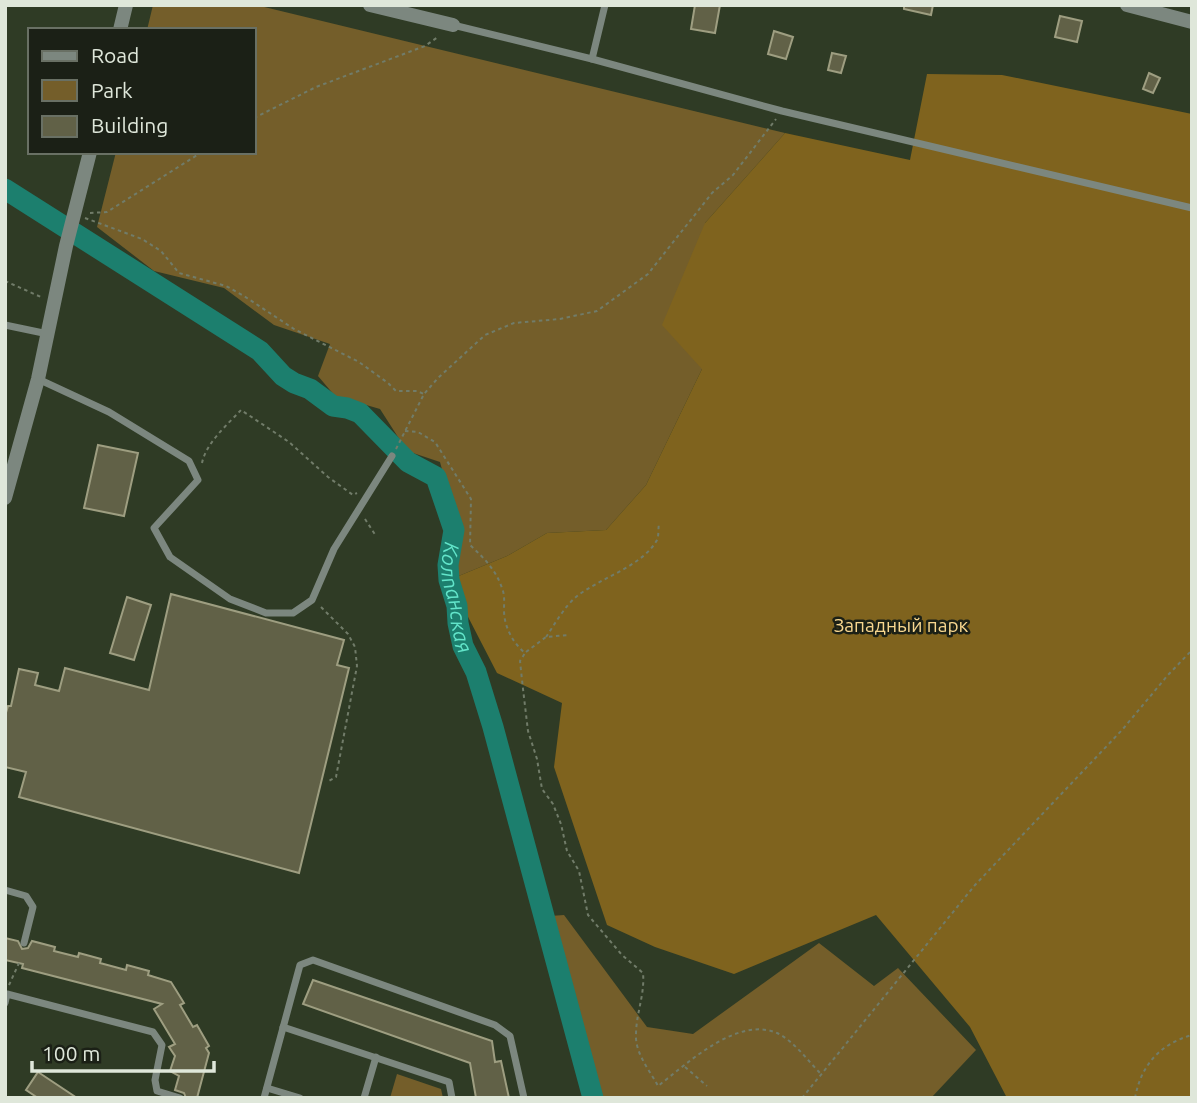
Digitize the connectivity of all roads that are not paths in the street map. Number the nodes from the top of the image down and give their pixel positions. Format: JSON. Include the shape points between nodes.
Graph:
{"nodes":[{"id":1,"x":126,"y":5,"type":"edge"},
{"id":2,"x":370,"y":5,"type":"edge"},
{"id":3,"x":605,"y":5,"type":"edge"},
{"id":4,"x":1127,"y":5,"type":"edge"},
{"id":5,"x":1156,"y":9,"type":"edge"},
{"id":6,"x":1192,"y":22,"type":"edge"},
{"id":7,"x":453,"y":25,"type":"joint"},
{"id":8,"x":120,"y":28,"type":"edge"},
{"id":9,"x":592,"y":59,"type":"junction"},
{"id":10,"x":90,"y":154,"type":"edge"},
{"id":11,"x":1192,"y":208,"type":"edge"},
{"id":12,"x":5,"y":325,"type":"edge"},
{"id":13,"x":49,"y":334,"type":"junction"},
{"id":14,"x":38,"y":379,"type":"junction"},
{"id":15,"x":392,"y":456,"type":"road end"},
{"id":16,"x":5,"y":498,"type":"edge"},
{"id":17,"x":5,"y":890,"type":"edge"},
{"id":18,"x":24,"y":943,"type":"dead end"},
{"id":19,"x":5,"y":1003,"type":"edge"},
{"id":20,"x":283,"y":1027,"type":"junction"},
{"id":21,"x":376,"y":1057,"type":"junction"},
{"id":22,"x":267,"y":1088,"type":"junction"},
{"id":23,"x":180,"y":1098,"type":"edge"},
{"id":24,"x":264,"y":1098,"type":"edge"},
{"id":25,"x":300,"y":1098,"type":"edge"},
{"id":26,"x":364,"y":1098,"type":"edge"},
{"id":27,"x":452,"y":1098,"type":"edge"},
{"id":28,"x":524,"y":1098,"type":"edge"}],
"edges":[{"from":1,"to":8,"type":"street"},
{"from":2,"to":7,"type":"street"},
{"from":3,"to":9,"type":"lane"},
{"from":4,"to":5,"type":"street"},
{"from":5,"to":6,"type":"street"},
{"from":7,"to":9,"type":"lane"},
{"from":9,"to":11,"type":"lane","via":[[782,111]]},
{"from":10,"to":13,"type":"street"},
{"from":12,"to":13,"type":"lane"},
{"from":13,"to":14,"type":"street"},
{"from":14,"to":15,"type":"lane","via":[[110,412],[189,460],[198,480],[154,528],[170,557],[230,599],[265,613],[293,613],[312,600],[334,549]]},
{"from":14,"to":16,"type":"street"},
{"from":17,"to":18,"type":"lane","via":[[26,896],[33,907]]},
{"from":19,"to":23,"type":"lane","via":[[8,994],[153,1032],[162,1045],[157,1091]]},
{"from":20,"to":21,"type":"lane"},
{"from":20,"to":22,"type":"lane"},
{"from":20,"to":28,"type":"lane","via":[[300,965],[313,960],[495,1025],[510,1035]]},
{"from":21,"to":26,"type":"lane"},
{"from":21,"to":27,"type":"lane","via":[[449,1082]]},
{"from":22,"to":24,"type":"lane"},
{"from":22,"to":25,"type":"lane"}]}
